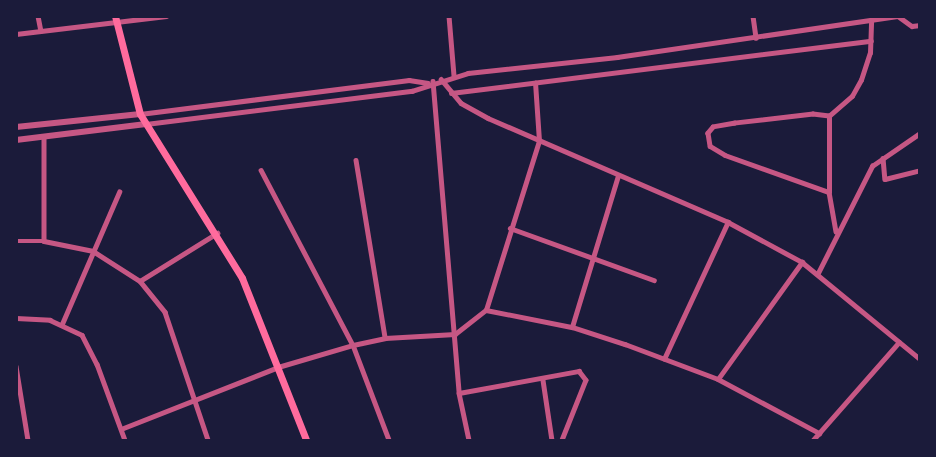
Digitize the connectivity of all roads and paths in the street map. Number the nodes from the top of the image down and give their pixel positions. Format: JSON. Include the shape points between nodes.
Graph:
{"nodes":[{"id":1,"x":38,"y":16,"type":"edge"},
{"id":2,"x":166,"y":16,"type":"edge"},
{"id":3,"x":449,"y":16,"type":"edge"},
{"id":4,"x":753,"y":16,"type":"edge"},
{"id":5,"x":897,"y":16,"type":"edge"},
{"id":6,"x":115,"y":20,"type":"edge"},
{"id":7,"x":871,"y":21,"type":"junction"},
{"id":8,"x":920,"y":25,"type":"edge"},
{"id":9,"x":41,"y":31,"type":"junction"},
{"id":10,"x":16,"y":34,"type":"edge"},
{"id":11,"x":756,"y":38,"type":"junction"},
{"id":12,"x":871,"y":42,"type":"junction"},
{"id":13,"x":454,"y":75,"type":"junction"},
{"id":14,"x":441,"y":79,"type":"junction"},
{"id":15,"x":431,"y":82,"type":"junction"},
{"id":16,"x":535,"y":83,"type":"junction"},
{"id":17,"x":451,"y":93,"type":"junction"},
{"id":18,"x":140,"y":114,"type":"junction"},
{"id":19,"x":829,"y":116,"type":"junction"},
{"id":20,"x":146,"y":124,"type":"junction"},
{"id":21,"x":16,"y":127,"type":"edge"},
{"id":22,"x":920,"y":133,"type":"edge"},
{"id":23,"x":44,"y":137,"type":"junction"},
{"id":24,"x":16,"y":140,"type":"edge"},
{"id":25,"x":539,"y":141,"type":"junction"},
{"id":26,"x":883,"y":158,"type":"junction"},
{"id":27,"x":356,"y":160,"type":"dead end"},
{"id":28,"x":261,"y":170,"type":"dead end"},
{"id":29,"x":920,"y":170,"type":"edge"},
{"id":30,"x":618,"y":176,"type":"junction"},
{"id":31,"x":119,"y":192,"type":"dead end"},
{"id":32,"x":829,"y":192,"type":"junction"},
{"id":33,"x":728,"y":222,"type":"junction"},
{"id":34,"x":510,"y":228,"type":"junction"},
{"id":35,"x":836,"y":231,"type":"junction"},
{"id":36,"x":217,"y":233,"type":"junction"},
{"id":37,"x":16,"y":241,"type":"edge"},
{"id":38,"x":44,"y":241,"type":"junction"},
{"id":39,"x":93,"y":251,"type":"junction"},
{"id":40,"x":591,"y":257,"type":"junction"},
{"id":41,"x":802,"y":262,"type":"junction"},
{"id":42,"x":818,"y":273,"type":"junction"},
{"id":43,"x":654,"y":280,"type":"dead end"},
{"id":44,"x":140,"y":281,"type":"junction"},
{"id":45,"x":486,"y":310,"type":"junction"},
{"id":46,"x":16,"y":318,"type":"edge"},
{"id":47,"x":62,"y":324,"type":"junction"},
{"id":48,"x":572,"y":327,"type":"junction"},
{"id":49,"x":455,"y":334,"type":"junction"},
{"id":50,"x":385,"y":338,"type":"junction"},
{"id":51,"x":899,"y":342,"type":"junction"},
{"id":52,"x":353,"y":345,"type":"junction"},
{"id":53,"x":664,"y":359,"type":"junction"},
{"id":54,"x":920,"y":359,"type":"edge"},
{"id":55,"x":16,"y":366,"type":"edge"},
{"id":56,"x":278,"y":367,"type":"junction"},
{"id":57,"x":718,"y":379,"type":"junction"},
{"id":58,"x":543,"y":380,"type":"junction"},
{"id":59,"x":459,"y":393,"type":"junction"},
{"id":60,"x":194,"y":399,"type":"junction"},
{"id":61,"x":19,"y":418,"type":"edge"},
{"id":62,"x":121,"y":429,"type":"junction"},
{"id":63,"x":819,"y":433,"type":"junction"},
{"id":64,"x":28,"y":441,"type":"edge"},
{"id":65,"x":125,"y":441,"type":"edge"},
{"id":66,"x":208,"y":441,"type":"edge"},
{"id":67,"x":306,"y":441,"type":"edge"},
{"id":68,"x":389,"y":441,"type":"edge"},
{"id":69,"x":469,"y":441,"type":"edge"},
{"id":70,"x":552,"y":441,"type":"edge"},
{"id":71,"x":562,"y":441,"type":"edge"},
{"id":72,"x":813,"y":441,"type":"edge"}],
"edges":[{"from":1,"to":9,"type":"street"},
{"from":2,"to":6,"type":"street"},
{"from":3,"to":13,"type":"street"},
{"from":4,"to":11,"type":"street"},
{"from":5,"to":7,"type":"street"},
{"from":5,"to":8,"type":"street","via":[[912,26]]},
{"from":6,"to":9,"type":"street"},
{"from":6,"to":18,"type":"main road"},
{"from":7,"to":11,"type":"street"},
{"from":7,"to":12,"type":"street"},
{"from":9,"to":10,"type":"street"},
{"from":11,"to":13,"type":"street"},
{"from":12,"to":16,"type":"street"},
{"from":12,"to":19,"type":"street","via":[[861,80],[852,96]]},
{"from":13,"to":14,"type":"street"},
{"from":14,"to":15,"type":"street"},
{"from":14,"to":17,"type":"street"},
{"from":15,"to":18,"type":"street","via":[[409,80]]},
{"from":15,"to":20,"type":"street","via":[[412,91]]},
{"from":15,"to":49,"type":"street"},
{"from":16,"to":17,"type":"street"},
{"from":16,"to":25,"type":"street"},
{"from":17,"to":25,"type":"street","via":[[468,108]]},
{"from":18,"to":20,"type":"main road"},
{"from":18,"to":21,"type":"street"},
{"from":19,"to":32,"type":"street"},
{"from":19,"to":32,"type":"street","via":[[813,114],[712,127],[707,138],[710,146],[725,155]]},
{"from":20,"to":23,"type":"street"},
{"from":20,"to":36,"type":"main road"},
{"from":22,"to":26,"type":"street"},
{"from":23,"to":24,"type":"street"},
{"from":23,"to":38,"type":"street"},
{"from":25,"to":30,"type":"street"},
{"from":25,"to":34,"type":"street"},
{"from":26,"to":29,"type":"street","via":[[885,179]]},
{"from":26,"to":35,"type":"street","via":[[872,166]]},
{"from":27,"to":50,"type":"street"},
{"from":28,"to":52,"type":"street"},
{"from":30,"to":33,"type":"street"},
{"from":30,"to":40,"type":"street"},
{"from":31,"to":39,"type":"street"},
{"from":32,"to":35,"type":"street"},
{"from":33,"to":41,"type":"street"},
{"from":33,"to":53,"type":"street"},
{"from":34,"to":40,"type":"street"},
{"from":34,"to":45,"type":"street"},
{"from":35,"to":42,"type":"street"},
{"from":36,"to":44,"type":"street"},
{"from":36,"to":56,"type":"main road","via":[[242,278]]},
{"from":37,"to":38,"type":"street"},
{"from":38,"to":39,"type":"street"},
{"from":39,"to":44,"type":"street"},
{"from":39,"to":47,"type":"street"},
{"from":40,"to":43,"type":"street"},
{"from":40,"to":48,"type":"street"},
{"from":41,"to":42,"type":"street"},
{"from":41,"to":57,"type":"street"},
{"from":42,"to":51,"type":"street"},
{"from":44,"to":60,"type":"street","via":[[165,312]]},
{"from":45,"to":48,"type":"street"},
{"from":45,"to":49,"type":"street"},
{"from":46,"to":47,"type":"street"},
{"from":47,"to":62,"type":"street","via":[[81,335],[97,364]]},
{"from":48,"to":53,"type":"street"},
{"from":49,"to":50,"type":"street"},
{"from":49,"to":59,"type":"street"},
{"from":50,"to":52,"type":"street"},
{"from":51,"to":54,"type":"street"},
{"from":51,"to":63,"type":"street"},
{"from":52,"to":56,"type":"street"},
{"from":52,"to":68,"type":"street"},
{"from":53,"to":57,"type":"street"},
{"from":55,"to":61,"type":"street"},
{"from":56,"to":60,"type":"street"},
{"from":56,"to":67,"type":"main road"},
{"from":57,"to":63,"type":"street"},
{"from":58,"to":59,"type":"street"},
{"from":58,"to":70,"type":"street"},
{"from":58,"to":71,"type":"street","via":[[579,371],[584,374],[584,386]]},
{"from":59,"to":69,"type":"street"},
{"from":60,"to":62,"type":"street"},
{"from":60,"to":66,"type":"street"},
{"from":61,"to":64,"type":"street"},
{"from":62,"to":65,"type":"street"},
{"from":63,"to":72,"type":"street"}]}
